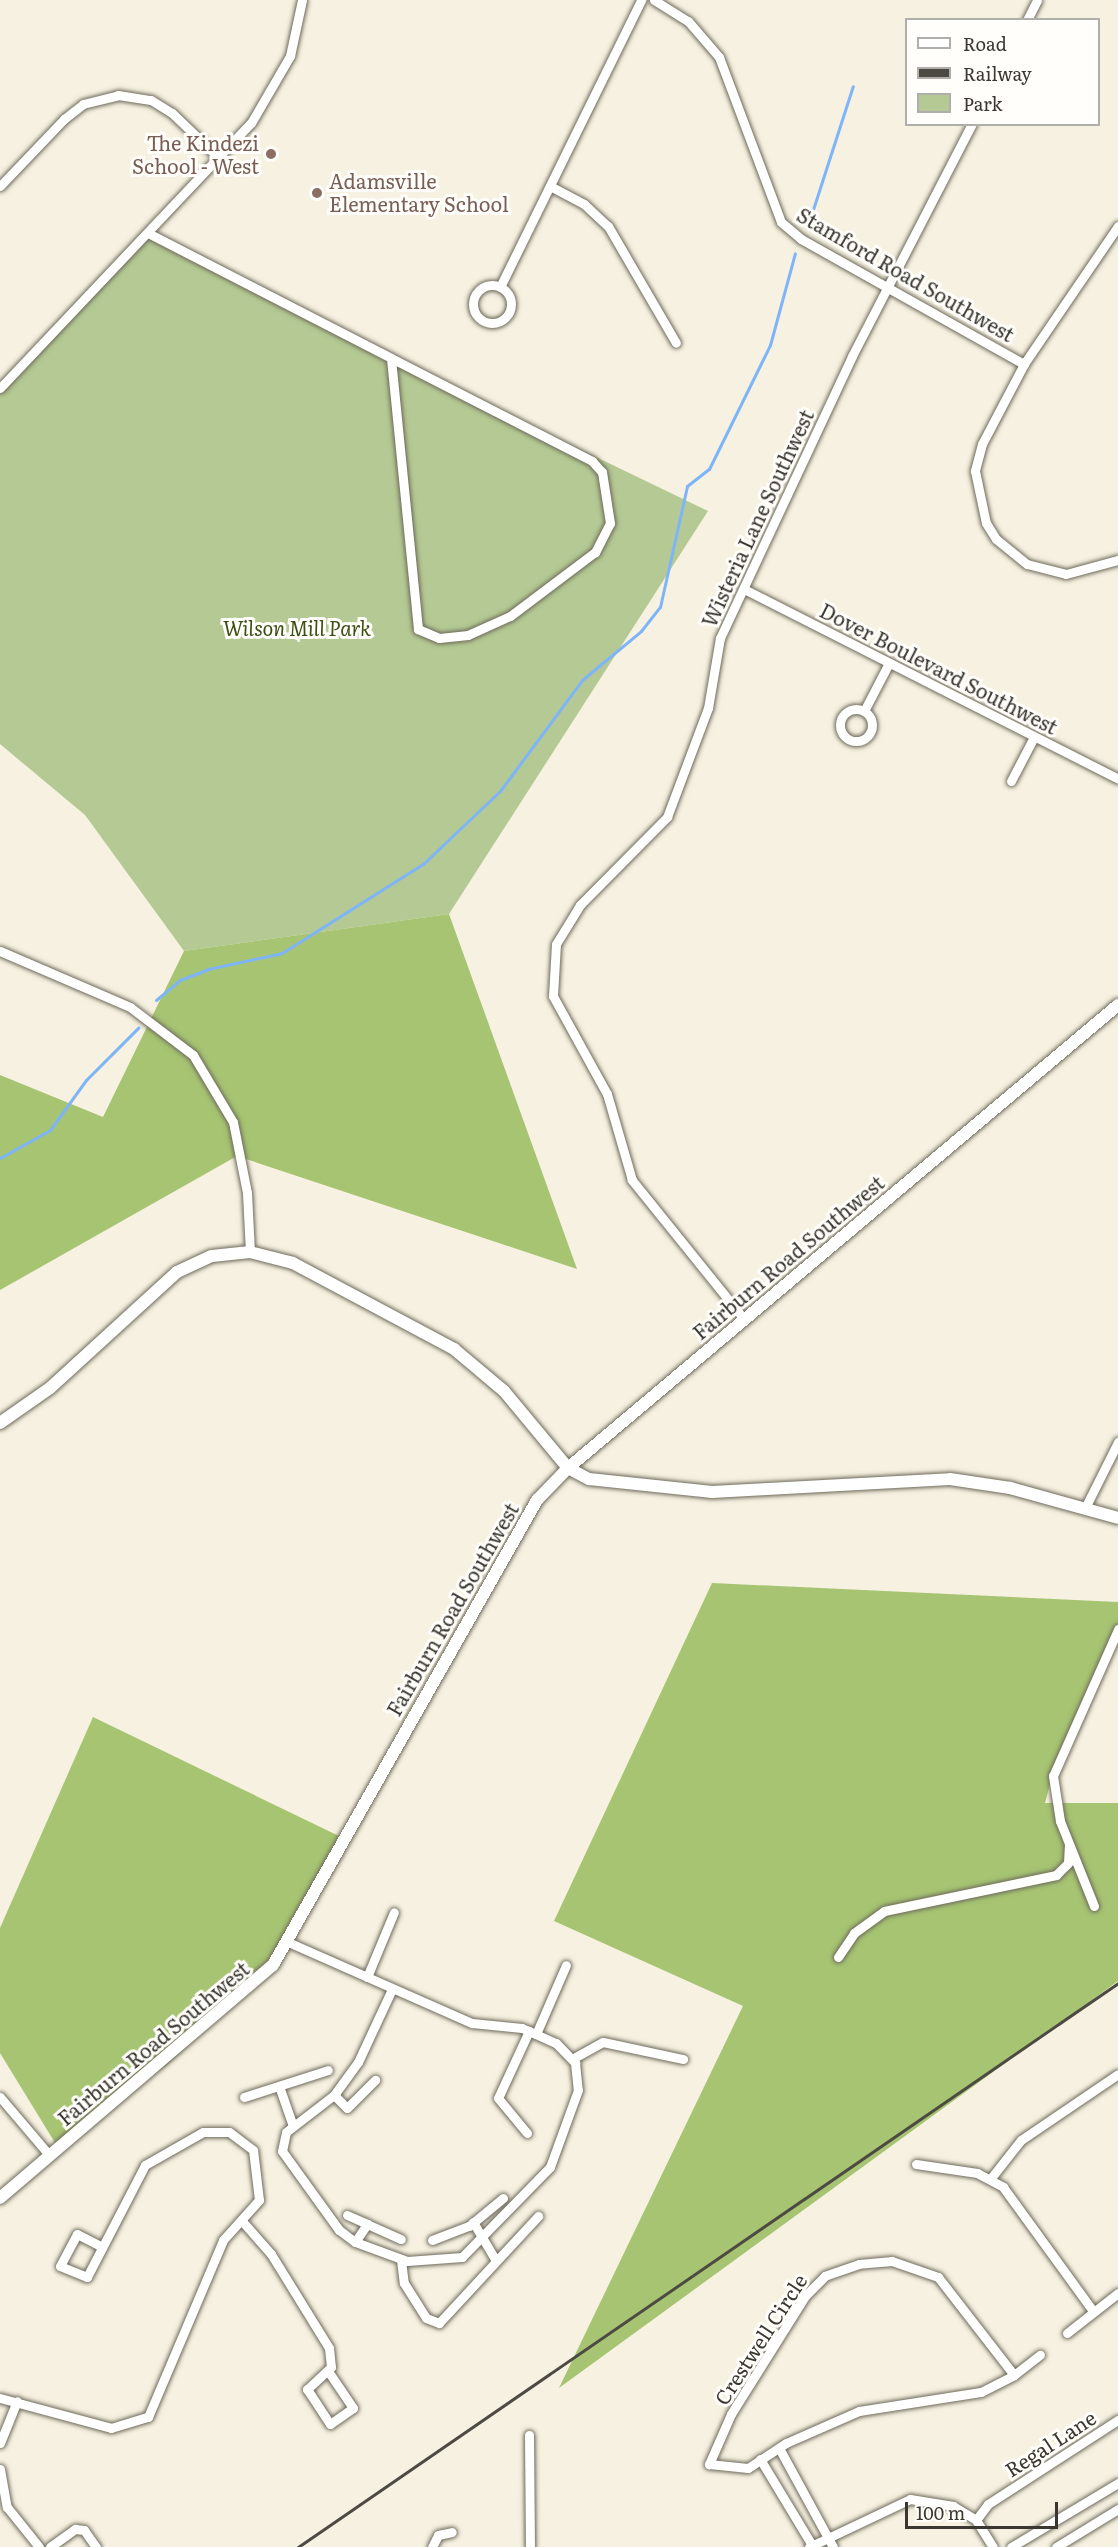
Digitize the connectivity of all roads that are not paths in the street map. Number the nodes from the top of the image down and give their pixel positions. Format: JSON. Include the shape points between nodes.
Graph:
{"nodes":[{"id":1,"x":302,"y":0,"type":"edge"},
{"id":2,"x":641,"y":0,"type":"edge"},
{"id":3,"x":654,"y":0,"type":"edge"},
{"id":4,"x":1037,"y":0,"type":"edge"},
{"id":5,"x":1028,"y":18,"type":"edge"},
{"id":6,"x":971,"y":126,"type":"edge"},
{"id":7,"x":219,"y":158,"type":"junction"},
{"id":8,"x":0,"y":186,"type":"edge"},
{"id":9,"x":550,"y":186,"type":"junction"},
{"id":10,"x":1118,"y":226,"type":"edge"},
{"id":11,"x":148,"y":233,"type":"junction"},
{"id":12,"x":888,"y":285,"type":"junction"},
{"id":13,"x":500,"y":287,"type":"junction"},
{"id":14,"x":676,"y":343,"type":"dead end"},
{"id":15,"x":391,"y":358,"type":"junction"},
{"id":16,"x":1024,"y":364,"type":"junction"},
{"id":17,"x":0,"y":388,"type":"edge"},
{"id":18,"x":1118,"y":560,"type":"edge"},
{"id":19,"x":744,"y":589,"type":"junction"},
{"id":20,"x":889,"y":663,"type":"junction"},
{"id":21,"x":864,"y":711,"type":"dead end"},
{"id":22,"x":1034,"y":737,"type":"junction"},
{"id":23,"x":1118,"y":779,"type":"edge"},
{"id":24,"x":1011,"y":781,"type":"dead end"},
{"id":25,"x":0,"y":951,"type":"edge"},
{"id":26,"x":1118,"y":1005,"type":"edge"},
{"id":27,"x":250,"y":1252,"type":"junction"},
{"id":28,"x":744,"y":1319,"type":"junction"},
{"id":29,"x":0,"y":1423,"type":"edge"},
{"id":30,"x":1118,"y":1442,"type":"edge"},
{"id":31,"x":568,"y":1468,"type":"junction"},
{"id":32,"x":1085,"y":1508,"type":"junction"},
{"id":33,"x":1118,"y":1518,"type":"edge"},
{"id":34,"x":1118,"y":1629,"type":"edge"},
{"id":35,"x":1069,"y":1843,"type":"junction"},
{"id":36,"x":1095,"y":1906,"type":"dead end"},
{"id":37,"x":394,"y":1912,"type":"dead end"},
{"id":38,"x":288,"y":1942,"type":"junction"},
{"id":39,"x":838,"y":1957,"type":"dead end"},
{"id":40,"x":566,"y":1965,"type":"dead end"},
{"id":41,"x":367,"y":1977,"type":"junction"},
{"id":42,"x":392,"y":1989,"type":"junction"},
{"id":43,"x":532,"y":2033,"type":"junction"},
{"id":44,"x":572,"y":2058,"type":"junction"},
{"id":45,"x":683,"y":2059,"type":"dead end"},
{"id":46,"x":328,"y":2070,"type":"dead end"},
{"id":47,"x":1118,"y":2074,"type":"edge"},
{"id":48,"x":375,"y":2080,"type":"dead end"},
{"id":49,"x":279,"y":2086,"type":"junction"},
{"id":50,"x":334,"y":2095,"type":"junction"},
{"id":51,"x":0,"y":2097,"type":"edge"},
{"id":52,"x":244,"y":2097,"type":"dead end"},
{"id":53,"x":293,"y":2126,"type":"junction"},
{"id":54,"x":527,"y":2133,"type":"dead end"},
{"id":55,"x":50,"y":2156,"type":"junction"},
{"id":56,"x":916,"y":2164,"type":"dead end"},
{"id":57,"x":991,"y":2178,"type":"junction"},
{"id":58,"x":0,"y":2198,"type":"edge"},
{"id":59,"x":503,"y":2198,"type":"dead end"},
{"id":60,"x":347,"y":2215,"type":"dead end"},
{"id":61,"x":538,"y":2217,"type":"dead end"},
{"id":62,"x":242,"y":2221,"type":"junction"},
{"id":63,"x":473,"y":2222,"type":"junction"},
{"id":64,"x":367,"y":2224,"type":"junction"},
{"id":65,"x":401,"y":2239,"type":"dead end"},
{"id":66,"x":432,"y":2240,"type":"dead end"},
{"id":67,"x":484,"y":2240,"type":"junction"},
{"id":68,"x":355,"y":2242,"type":"junction"},
{"id":69,"x":102,"y":2247,"type":"junction"},
{"id":70,"x":495,"y":2259,"type":"junction"},
{"id":71,"x":401,"y":2260,"type":"junction"},
{"id":72,"x":1118,"y":2293,"type":"edge"},
{"id":73,"x":1093,"y":2311,"type":"junction"},
{"id":74,"x":1067,"y":2333,"type":"dead end"},
{"id":75,"x":1040,"y":2355,"type":"dead end"},
{"id":76,"x":328,"y":2371,"type":"junction"},
{"id":77,"x":1014,"y":2375,"type":"junction"},
{"id":78,"x":0,"y":2397,"type":"edge"},
{"id":79,"x":17,"y":2402,"type":"junction"},
{"id":80,"x":1118,"y":2420,"type":"edge"},
{"id":81,"x":529,"y":2435,"type":"dead end"},
{"id":82,"x":0,"y":2443,"type":"edge"},
{"id":83,"x":779,"y":2448,"type":"junction"},
{"id":84,"x":760,"y":2459,"type":"junction"},
{"id":85,"x":0,"y":2469,"type":"edge"},
{"id":86,"x":1118,"y":2483,"type":"edge"},
{"id":87,"x":1118,"y":2509,"type":"edge"},
{"id":88,"x":976,"y":2520,"type":"junction"},
{"id":89,"x":452,"y":2532,"type":"dead end"},
{"id":90,"x":831,"y":2543,"type":"edge"},
{"id":91,"x":811,"y":2546,"type":"edge"},
{"id":92,"x":39,"y":2547,"type":"edge"},
{"id":93,"x":50,"y":2547,"type":"edge"},
{"id":94,"x":96,"y":2547,"type":"edge"},
{"id":95,"x":432,"y":2547,"type":"edge"},
{"id":96,"x":530,"y":2547,"type":"edge"},
{"id":97,"x":993,"y":2547,"type":"edge"},
{"id":98,"x":1011,"y":2547,"type":"edge"},
{"id":99,"x":1056,"y":2547,"type":"edge"}],
"edges":[{"from":1,"to":7,"type":"street","via":[[290,56],[273,93]]},
{"from":2,"to":9,"type":"street"},
{"from":3,"to":12,"type":"street","name":"Stamford Road Southwest","via":[[688,21],[719,57],[781,222],[801,239]]},
{"from":4,"to":5,"type":"street"},
{"from":6,"to":12,"type":"street","name":"Wisteria Lane Southwest"},
{"from":7,"to":8,"type":"street","via":[[172,113],[151,100],[118,95],[83,104],[70,114]]},
{"from":7,"to":11,"type":"street"},
{"from":9,"to":13,"type":"street"},
{"from":9,"to":14,"type":"street","via":[[584,204],[608,226]]},
{"from":10,"to":16,"type":"street"},
{"from":11,"to":15,"type":"street"},
{"from":11,"to":17,"type":"street"},
{"from":12,"to":16,"type":"street","name":"Stamford Road Southwest"},
{"from":12,"to":19,"type":"street","name":"Wisteria Lane Southwest"},
{"from":13,"to":13,"type":"street","via":[[511,301],[509,312],[495,322],[483,320],[474,304],[477,292]]},
{"from":15,"to":15,"type":"street","via":[[592,461],[602,472],[610,523],[596,552],[510,616],[468,635],[439,638],[417,629]]},
{"from":16,"to":18,"type":"street","via":[[978,456],[975,487],[986,523],[1011,554],[1046,571],[1086,573]]},
{"from":19,"to":20,"type":"street","name":"Dover Boulevard Southwest"},
{"from":19,"to":28,"type":"street","name":"Wisteria Lane Southwest","via":[[720,638],[708,708],[667,817],[570,917],[556,944],[551,974],[561,1017],[607,1094],[632,1180]]},
{"from":20,"to":21,"type":"street"},
{"from":20,"to":22,"type":"street","name":"Dover Boulevard Southwest"},
{"from":22,"to":23,"type":"street","name":"Dover Boulevard Southwest"},
{"from":22,"to":24,"type":"street"},
{"from":25,"to":27,"type":"street","via":[[130,1007],[193,1054],[233,1122],[247,1192]]},
{"from":26,"to":28,"type":"street","name":"Fairburn Road Southwest"},
{"from":27,"to":29,"type":"street","via":[[212,1256],[177,1272],[50,1389]]},
{"from":27,"to":31,"type":"street","via":[[293,1263],[454,1349],[504,1391]]},
{"from":28,"to":31,"type":"street","name":"Fairburn Road Southwest"},
{"from":30,"to":32,"type":"street"},
{"from":31,"to":32,"type":"street","via":[[589,1479],[712,1492],[950,1479]]},
{"from":31,"to":38,"type":"street","name":"Fairburn Road Southwest","via":[[537,1500],[508,1544]]},
{"from":32,"to":33,"type":"street"},
{"from":34,"to":35,"type":"street","via":[[1055,1761],[1053,1791]]},
{"from":35,"to":36,"type":"street"},
{"from":35,"to":39,"type":"street","via":[[1068,1863],[1056,1875],[884,1911],[854,1933]]},
{"from":37,"to":41,"type":"street"},
{"from":38,"to":41,"type":"street"},
{"from":38,"to":55,"type":"street","name":"Fairburn Road Southwest","via":[[248,1990]]},
{"from":40,"to":43,"type":"street"},
{"from":41,"to":42,"type":"street"},
{"from":42,"to":43,"type":"street","via":[[472,2023]]},
{"from":42,"to":50,"type":"street","via":[[358,2062]]},
{"from":43,"to":44,"type":"street"},
{"from":43,"to":54,"type":"street","via":[[498,2098]]},
{"from":44,"to":45,"type":"street","via":[[603,2042]]},
{"from":44,"to":67,"type":"street","via":[[578,2090],[550,2167]]},
{"from":46,"to":49,"type":"street"},
{"from":47,"to":57,"type":"street","via":[[1021,2140]]},
{"from":48,"to":50,"type":"street","via":[[347,2108]]},
{"from":49,"to":52,"type":"street"},
{"from":49,"to":53,"type":"street"},
{"from":50,"to":53,"type":"street"},
{"from":51,"to":55,"type":"street"},
{"from":53,"to":68,"type":"street","via":[[281,2141],[282,2151],[339,2230]]},
{"from":55,"to":58,"type":"street","name":"Fairburn Road Southwest"},
{"from":56,"to":57,"type":"street"},
{"from":57,"to":73,"type":"street","via":[[1029,2215]]},
{"from":59,"to":63,"type":"street"},
{"from":60,"to":64,"type":"street"},
{"from":61,"to":70,"type":"street"},
{"from":62,"to":69,"type":"street","via":[[259,2200],[256,2156],[229,2132],[203,2132],[145,2165]]},
{"from":62,"to":76,"type":"street","via":[[271,2254],[329,2348]]},
{"from":62,"to":79,"type":"street","via":[[224,2240],[148,2417],[111,2428]]},
{"from":63,"to":66,"type":"street"},
{"from":63,"to":67,"type":"street"},
{"from":64,"to":65,"type":"street"},
{"from":64,"to":68,"type":"street"},
{"from":67,"to":70,"type":"street"},
{"from":67,"to":71,"type":"street","via":[[462,2257]]},
{"from":68,"to":71,"type":"street"},
{"from":69,"to":69,"type":"street","via":[[87,2277],[60,2266],[77,2234]]},
{"from":70,"to":71,"type":"street","via":[[491,2271],[434,2324],[404,2283]]},
{"from":72,"to":73,"type":"street"},
{"from":73,"to":74,"type":"street"},
{"from":75,"to":77,"type":"street","name":"Crestwell Circle"},
{"from":76,"to":76,"type":"street","via":[[307,2390],[330,2424],[353,2408]]},
{"from":77,"to":83,"type":"street","name":"Crestwell Circle","via":[[981,2392],[859,2411]]},
{"from":77,"to":84,"type":"street","name":"Crestwell Circle","via":[[938,2277],[892,2261],[840,2270],[816,2283],[805,2296],[731,2414],[709,2464],[748,2468]]},
{"from":78,"to":79,"type":"street"},
{"from":79,"to":82,"type":"street"},
{"from":80,"to":88,"type":"street","name":"Regal Lane","via":[[988,2504]]},
{"from":81,"to":96,"type":"street"},
{"from":83,"to":84,"type":"street","name":"Crestwell Circle"},
{"from":83,"to":90,"type":"street"},
{"from":84,"to":91,"type":"street"},
{"from":85,"to":92,"type":"street","via":[[7,2507]]},
{"from":86,"to":98,"type":"street"},
{"from":87,"to":99,"type":"street"},
{"from":88,"to":90,"type":"street","via":[[953,2506],[910,2499]]},
{"from":88,"to":97,"type":"street"},
{"from":89,"to":95,"type":"street","via":[[438,2535]]},
{"from":90,"to":91,"type":"street"},
{"from":93,"to":94,"type":"street","via":[[75,2529],[84,2530]]}]}
